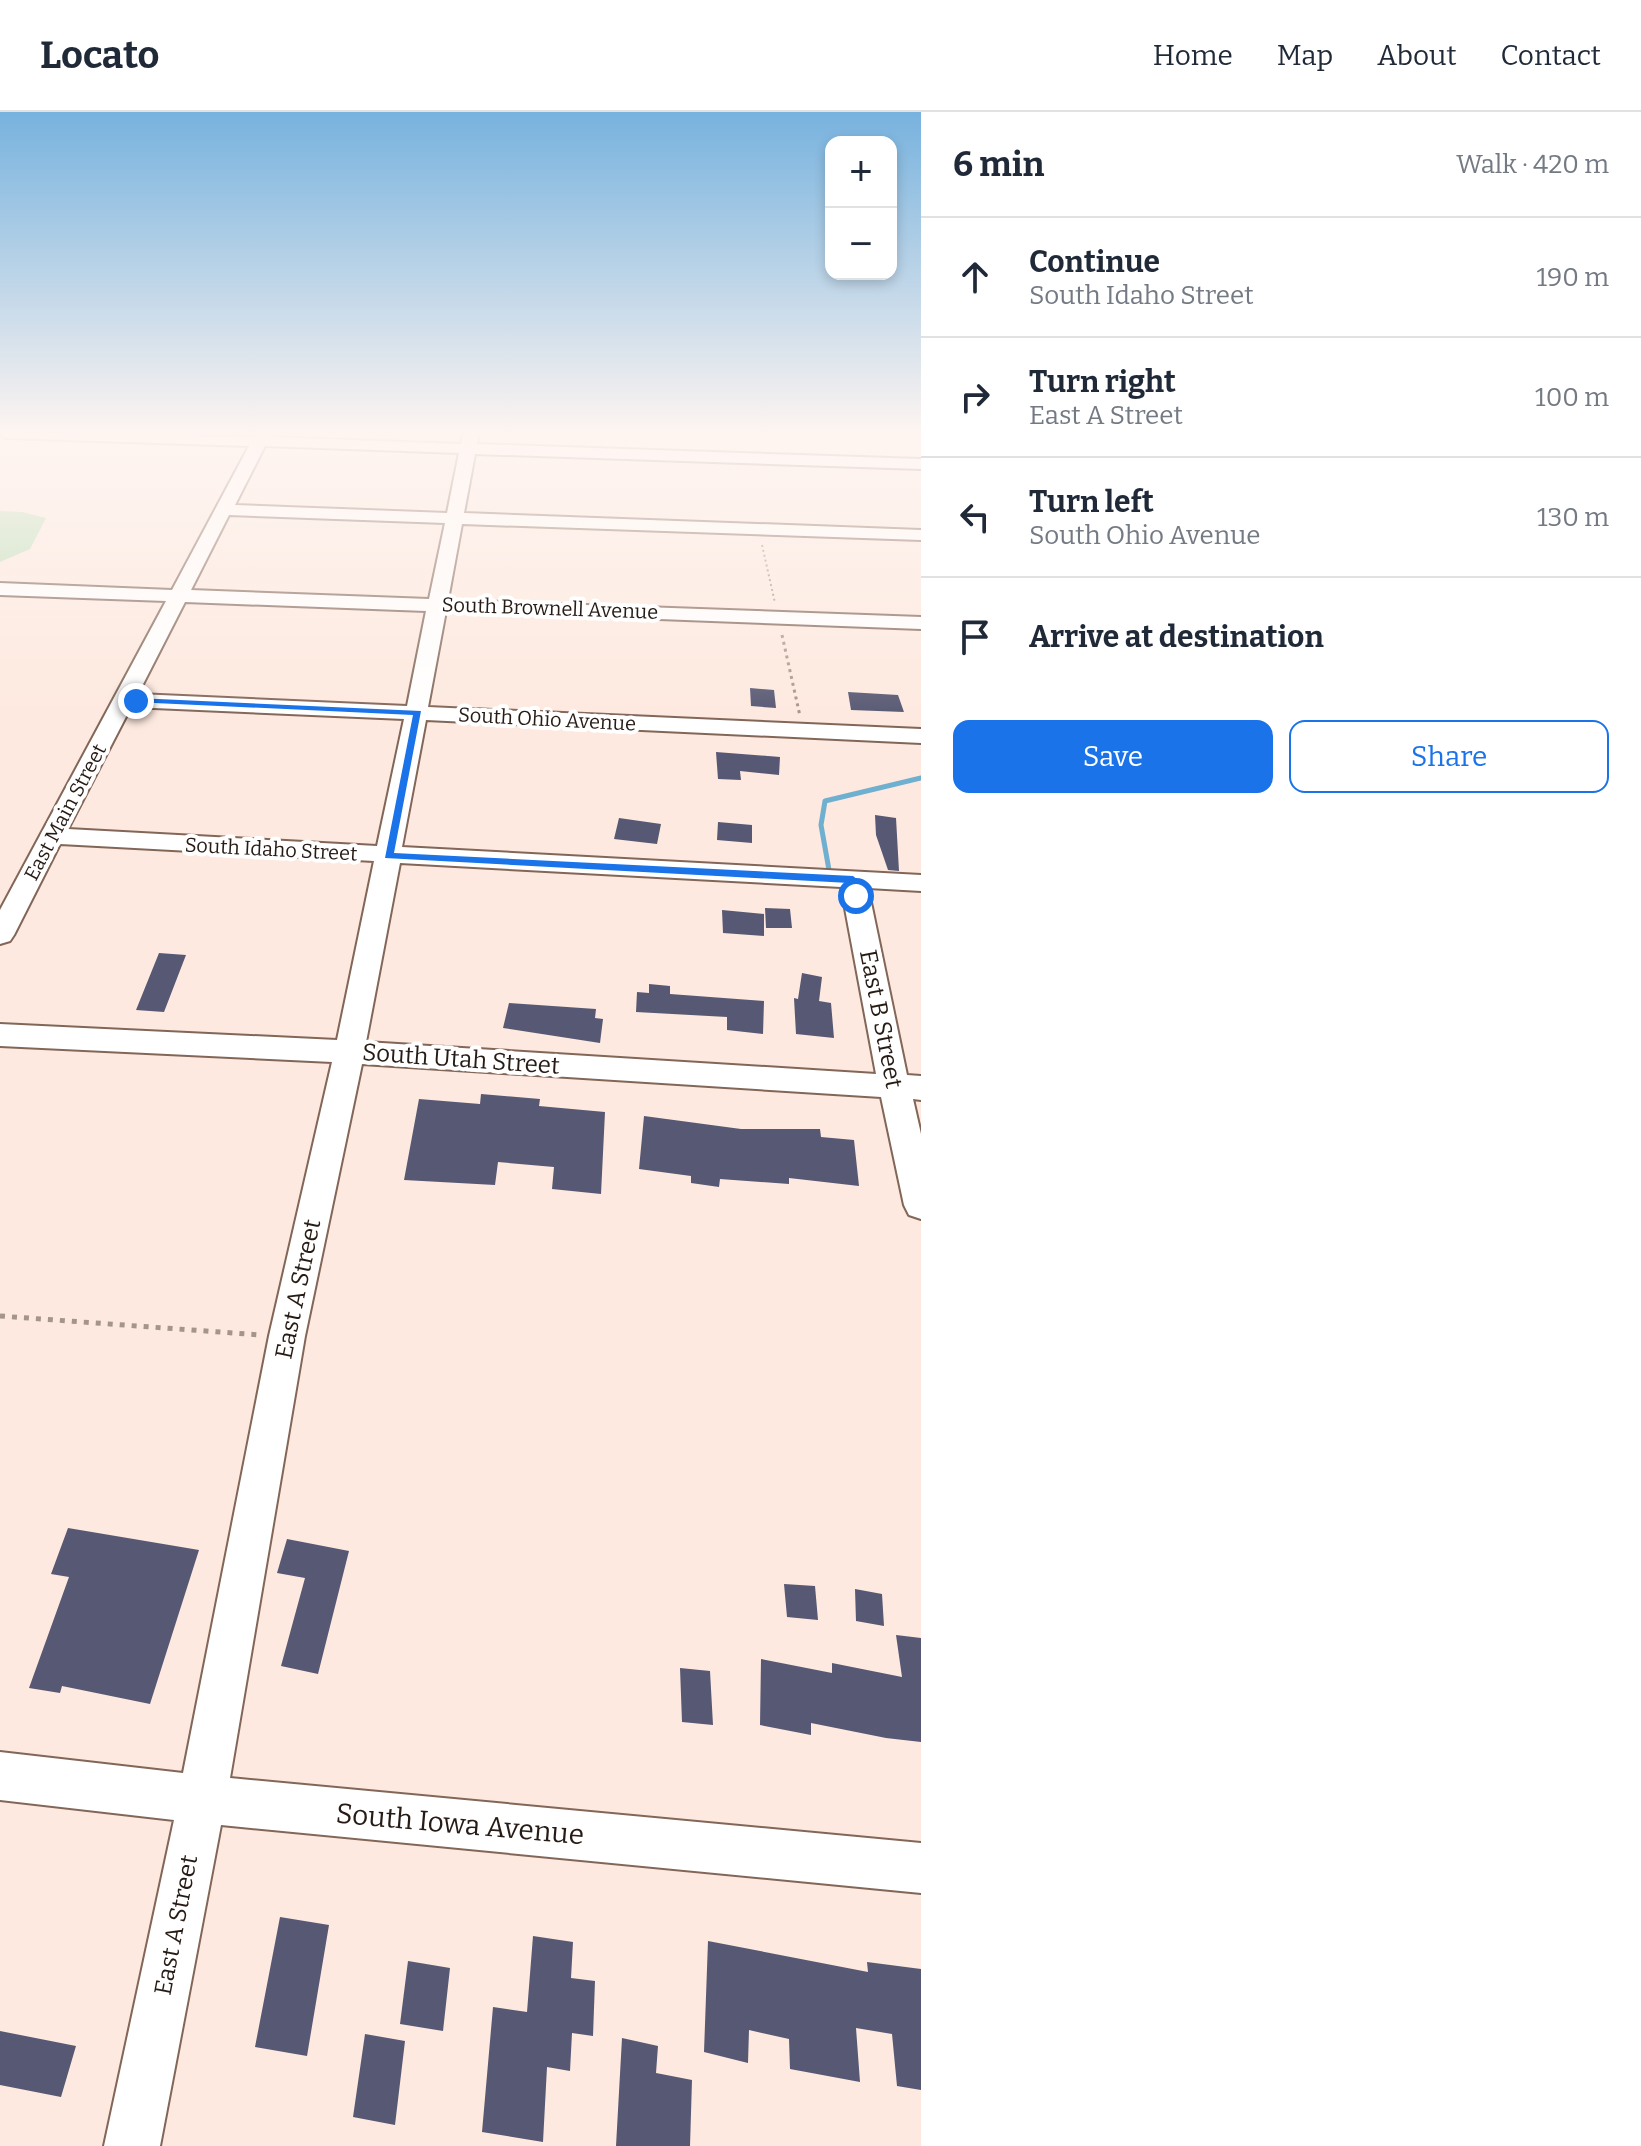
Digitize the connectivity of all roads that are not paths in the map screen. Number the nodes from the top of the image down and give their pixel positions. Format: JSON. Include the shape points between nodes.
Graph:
{"nodes":[{"id":1,"x":215,"y":528,"type":"edge"},
{"id":2,"x":452,"y":528,"type":"edge"},
{"id":3,"x":701,"y":528,"type":"edge"},
{"id":4,"x":921,"y":535,"type":"edge"},
{"id":5,"x":0,"y":589,"type":"edge"},
{"id":6,"x":37,"y":590,"type":"junction"},
{"id":7,"x":180,"y":594,"type":"junction"},
{"id":8,"x":437,"y":604,"type":"junction"},
{"id":9,"x":0,"y":607,"type":"edge"},
{"id":10,"x":921,"y":623,"type":"edge"},
{"id":11,"x":124,"y":700,"type":"junction"},
{"id":12,"x":418,"y":713,"type":"junction"},
{"id":13,"x":921,"y":736,"type":"edge"},
{"id":14,"x":53,"y":836,"type":"junction"},
{"id":15,"x":388,"y":856,"type":"junction"},
{"id":16,"x":853,"y":880,"type":"junction"},
{"id":17,"x":921,"y":883,"type":"edge"},
{"id":18,"x":11,"y":893,"type":"edge"},
{"id":19,"x":0,"y":935,"type":"edge"},
{"id":20,"x":0,"y":1035,"type":"edge"},
{"id":21,"x":349,"y":1052,"type":"junction"},
{"id":22,"x":907,"y":1087,"type":"edge"},
{"id":23,"x":921,"y":1205,"type":"edge"},
{"id":24,"x":0,"y":1776,"type":"edge"},
{"id":25,"x":202,"y":1799,"type":"junction"},
{"id":26,"x":921,"y":1868,"type":"edge"},
{"id":27,"x":132,"y":2146,"type":"edge"}],
"edges":[{"from":1,"to":7,"type":"street","name":"East Main Street"},
{"from":2,"to":8,"type":"street","name":"East A Street"},
{"from":3,"to":4,"type":"street"},
{"from":5,"to":6,"type":"street","name":"South Brownell Avenue"},
{"from":6,"to":7,"type":"street","name":"South Brownell Avenue"},
{"from":6,"to":9,"type":"street","via":[[26,605]]},
{"from":7,"to":8,"type":"street","name":"South Brownell Avenue"},
{"from":7,"to":11,"type":"street","name":"East Main Street"},
{"from":8,"to":10,"type":"street","name":"South Brownell Avenue"},
{"from":8,"to":12,"type":"street","name":"East A Street"},
{"from":11,"to":12,"type":"street","name":"South Ohio Avenue"},
{"from":11,"to":14,"type":"street","name":"East Main Street"},
{"from":12,"to":13,"type":"street","name":"South Ohio Avenue"},
{"from":12,"to":15,"type":"street","name":"East A Street"},
{"from":14,"to":15,"type":"street","name":"South Idaho Street"},
{"from":14,"to":18,"type":"street","name":"East Main Street"},
{"from":15,"to":16,"type":"street","name":"South Idaho Street"},
{"from":15,"to":21,"type":"street","name":"East A Street"},
{"from":16,"to":17,"type":"street","name":"South Idaho Street"},
{"from":16,"to":22,"type":"street","name":"East B Street"},
{"from":18,"to":19,"type":"street","name":"East Main Street"},
{"from":20,"to":21,"type":"street","name":"South Utah Street"},
{"from":21,"to":22,"type":"street","name":"South Utah Street"},
{"from":21,"to":25,"type":"street","name":"East A Street","via":[[287,1336]]},
{"from":22,"to":23,"type":"street","name":"East B Street"},
{"from":24,"to":25,"type":"street","name":"South Iowa Avenue"},
{"from":25,"to":26,"type":"street","name":"South Iowa Avenue"},
{"from":25,"to":27,"type":"street","name":"East A Street"}]}
